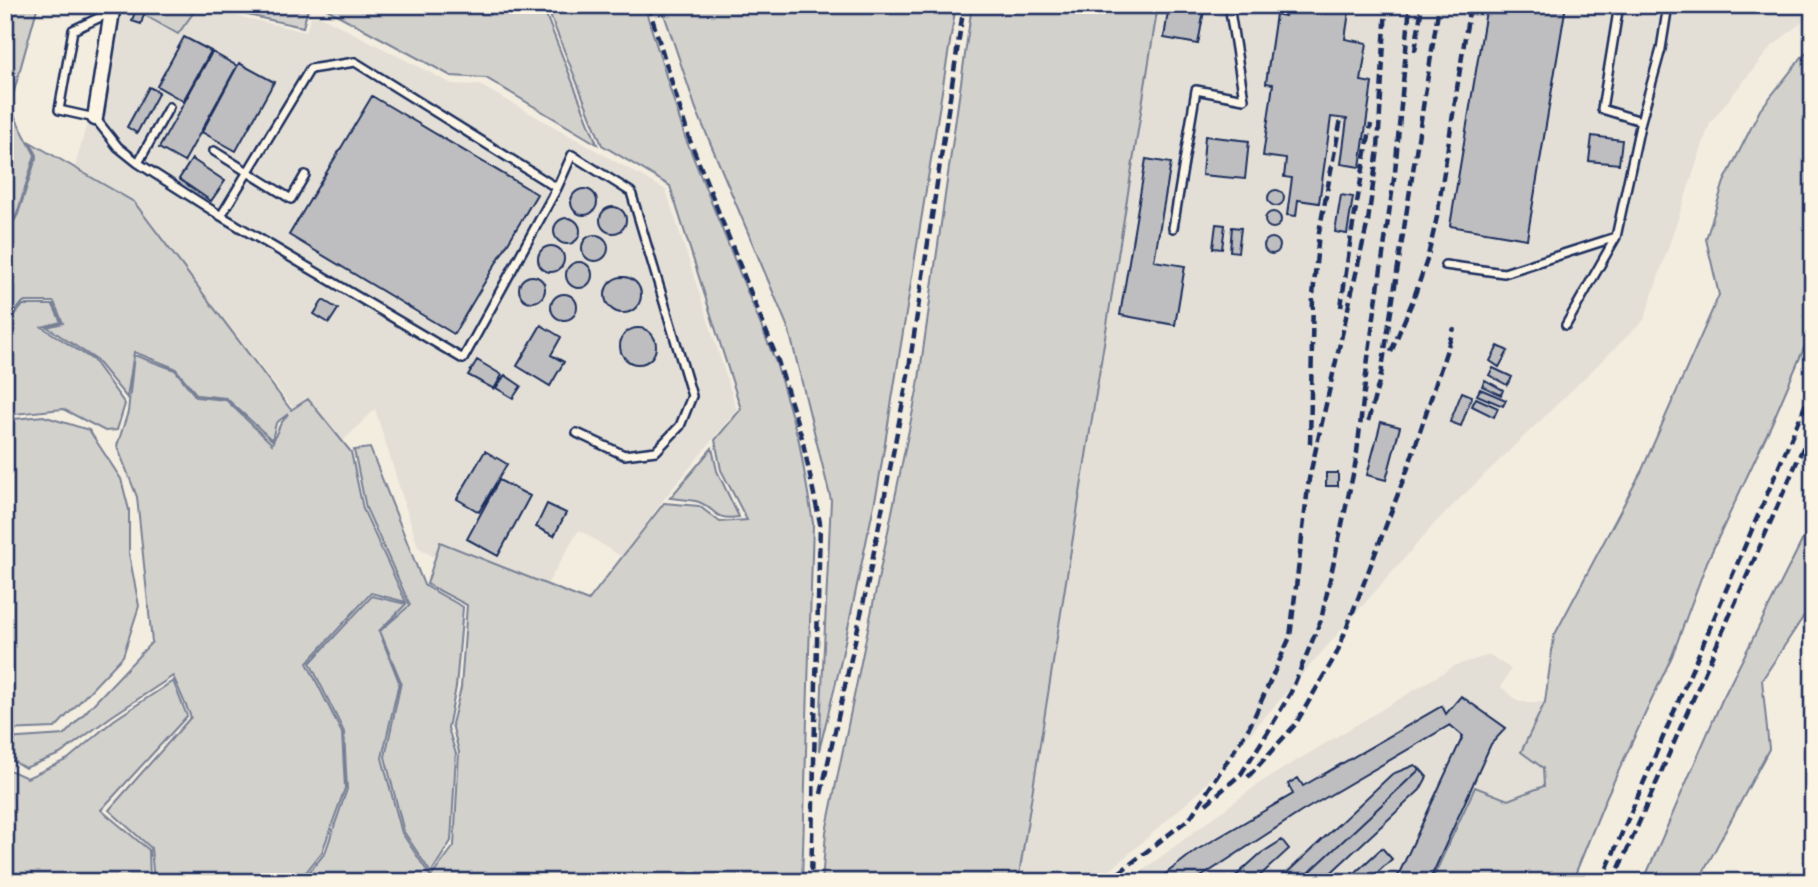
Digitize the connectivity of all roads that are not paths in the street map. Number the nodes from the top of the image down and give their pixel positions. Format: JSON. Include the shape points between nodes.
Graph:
{"nodes":[{"id":1,"x":1229,"y":5,"type":"edge"},
{"id":2,"x":1619,"y":5,"type":"edge"},
{"id":3,"x":1668,"y":5,"type":"edge"},
{"id":4,"x":112,"y":8,"type":"edge"},
{"id":5,"x":169,"y":107,"type":"dead end"},
{"id":6,"x":95,"y":118,"type":"junction"},
{"id":7,"x":1641,"y":121,"type":"junction"},
{"id":8,"x":214,"y":151,"type":"dead end"},
{"id":9,"x":138,"y":163,"type":"junction"},
{"id":10,"x":247,"y":172,"type":"junction"},
{"id":11,"x":305,"y":175,"type":"dead end"},
{"id":12,"x":557,"y":188,"type":"junction"},
{"id":13,"x":221,"y":216,"type":"junction"},
{"id":14,"x":1172,"y":228,"type":"dead end"},
{"id":15,"x":1616,"y":237,"type":"junction"},
{"id":16,"x":1444,"y":265,"type":"dead end"},
{"id":17,"x":1566,"y":325,"type":"dead end"},
{"id":18,"x":577,"y":433,"type":"dead end"}],
"edges":[{"from":1,"to":14,"type":"lane","via":[[1244,99],[1196,90]]},
{"from":2,"to":7,"type":"lane","via":[[1602,109]]},
{"from":3,"to":7,"type":"lane"},
{"from":4,"to":6,"type":"street"},
{"from":4,"to":6,"type":"lane","via":[[74,30],[59,110]]},
{"from":5,"to":9,"type":"lane"},
{"from":6,"to":9,"type":"lane"},
{"from":7,"to":15,"type":"lane"},
{"from":8,"to":10,"type":"lane"},
{"from":9,"to":13,"type":"lane"},
{"from":10,"to":11,"type":"lane","via":[[291,199]]},
{"from":10,"to":12,"type":"lane","via":[[310,69],[355,62]]},
{"from":10,"to":13,"type":"lane"},
{"from":12,"to":13,"type":"lane","via":[[463,359]]},
{"from":12,"to":18,"type":"lane","via":[[572,155],[631,192],[692,396],[680,426],[656,451],[624,455]]},
{"from":15,"to":16,"type":"lane","via":[[1504,272]]},
{"from":15,"to":17,"type":"lane"}]}
